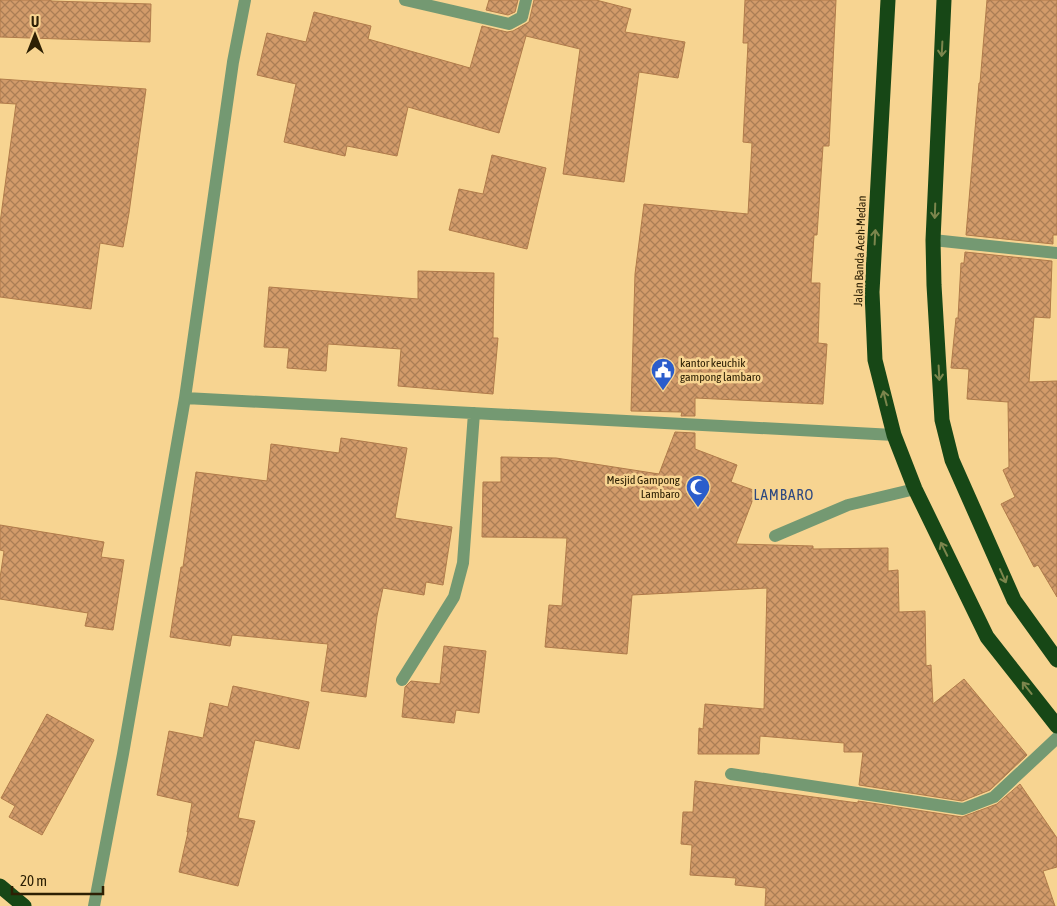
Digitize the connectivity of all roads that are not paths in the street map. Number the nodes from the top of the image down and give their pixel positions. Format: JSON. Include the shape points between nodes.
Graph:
{"nodes":[{"id":1,"x":245,"y":0,"type":"edge"},
{"id":2,"x":405,"y":0,"type":"edge"},
{"id":3,"x":526,"y":0,"type":"edge"},
{"id":4,"x":888,"y":0,"type":"edge"},
{"id":5,"x":944,"y":0,"type":"edge"},
{"id":6,"x":934,"y":240,"type":"junction"},
{"id":7,"x":1057,"y":253,"type":"edge"},
{"id":8,"x":185,"y":398,"type":"junction"},
{"id":9,"x":474,"y":413,"type":"junction"},
{"id":10,"x":894,"y":435,"type":"junction"},
{"id":11,"x":915,"y":489,"type":"junction"},
{"id":12,"x":775,"y":536,"type":"dead end"},
{"id":13,"x":1057,"y":660,"type":"edge"},
{"id":14,"x":402,"y":680,"type":"dead end"},
{"id":15,"x":1057,"y":726,"type":"edge"},
{"id":16,"x":1057,"y":738,"type":"edge"},
{"id":17,"x":731,"y":774,"type":"dead end"},
{"id":18,"x":0,"y":886,"type":"edge"},
{"id":19,"x":24,"y":906,"type":"edge"},
{"id":20,"x":94,"y":906,"type":"edge"}],
"edges":[{"from":1,"to":8,"type":"street","via":[[233,62]]},
{"from":2,"to":3,"type":"street","via":[[509,24],[522,17]]},
{"from":10,"to":4,"type":"highway","name":"Jalan Banda Aceh-Medan","one_way":true,"via":[[875,360],[872,292]]},
{"from":5,"to":6,"type":"highway","one_way":true},
{"from":6,"to":7,"type":"street"},
{"from":6,"to":13,"type":"highway","one_way":true,"via":[[942,420],[952,460],[1014,600]]},
{"from":8,"to":9,"type":"street"},
{"from":8,"to":20,"type":"street"},
{"from":9,"to":10,"type":"street"},
{"from":9,"to":14,"type":"street","via":[[463,563],[454,597]]},
{"from":10,"to":11,"type":"highway","name":"Jalan Banda Aceh-Medan"},
{"from":11,"to":12,"type":"street","via":[[848,504]]},
{"from":15,"to":11,"type":"highway","name":"Jalan Banda Aceh-Medan","one_way":true,"via":[[987,637]]},
{"from":16,"to":17,"type":"street","via":[[994,797],[963,808]]},
{"from":18,"to":19,"type":"highway"}]}
